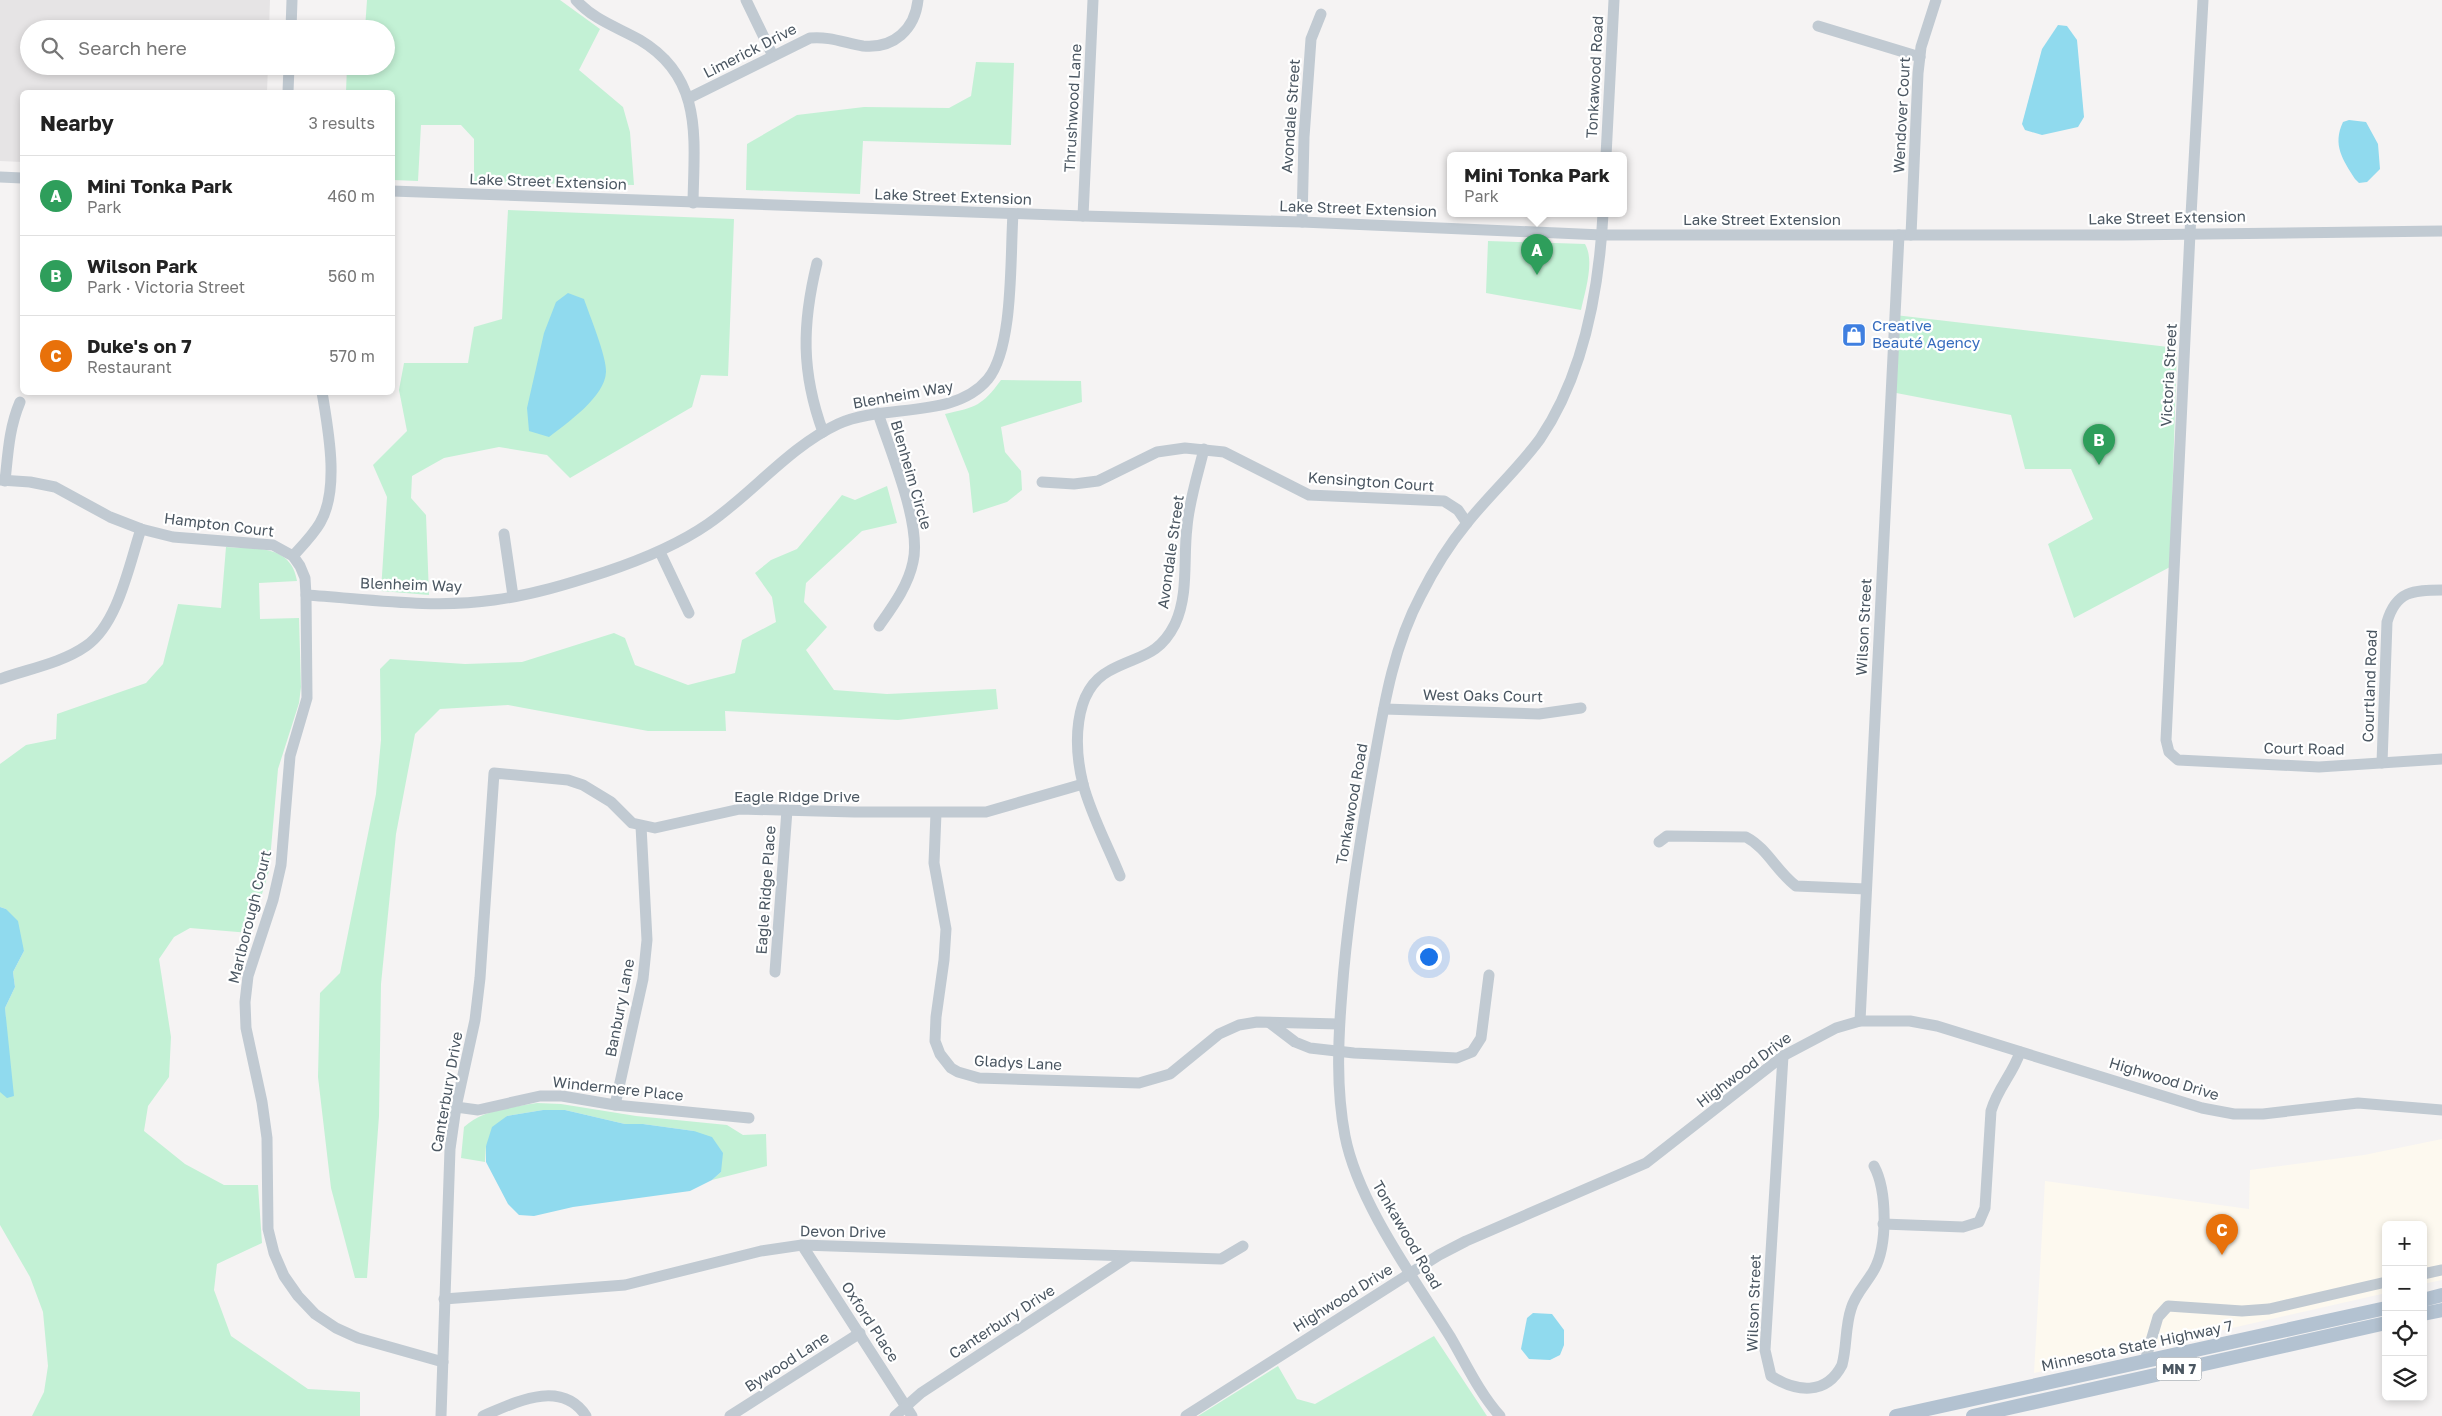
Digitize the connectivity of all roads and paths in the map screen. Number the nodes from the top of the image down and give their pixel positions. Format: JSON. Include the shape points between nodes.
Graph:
{"nodes":[{"id":1,"x":292,"y":0,"type":"edge"},
{"id":2,"x":576,"y":0,"type":"edge"},
{"id":3,"x":746,"y":0,"type":"edge"},
{"id":4,"x":918,"y":0,"type":"edge"},
{"id":5,"x":1093,"y":0,"type":"edge"},
{"id":6,"x":1614,"y":0,"type":"edge"},
{"id":7,"x":1936,"y":0,"type":"edge"},
{"id":8,"x":2203,"y":0,"type":"edge"},
{"id":9,"x":1321,"y":14,"type":"dead end"},
{"id":10,"x":291,"y":20,"type":"edge"},
{"id":11,"x":1818,"y":26,"type":"dead end"},
{"id":12,"x":773,"y":56,"type":"junction"},
{"id":13,"x":1920,"y":57,"type":"junction"},
{"id":14,"x":289,"y":75,"type":"edge"},
{"id":15,"x":288,"y":90,"type":"edge"},
{"id":16,"x":689,"y":98,"type":"junction"},
{"id":17,"x":1606,"y":152,"type":"edge"},
{"id":18,"x":0,"y":177,"type":"edge"},
{"id":19,"x":20,"y":178,"type":"edge"},
{"id":20,"x":395,"y":192,"type":"edge"},
{"id":21,"x":693,"y":202,"type":"junction"},
{"id":22,"x":1012,"y":214,"type":"junction"},
{"id":23,"x":1083,"y":216,"type":"junction"},
{"id":24,"x":1603,"y":217,"type":"edge"},
{"id":25,"x":1302,"y":222,"type":"junction"},
{"id":26,"x":2442,"y":231,"type":"edge"},
{"id":27,"x":2190,"y":233,"type":"junction"},
{"id":28,"x":1602,"y":235,"type":"junction"},
{"id":29,"x":1899,"y":235,"type":"junction"},
{"id":30,"x":1911,"y":235,"type":"junction"},
{"id":31,"x":817,"y":263,"type":"dead end"},
{"id":32,"x":322,"y":395,"type":"edge"},
{"id":33,"x":20,"y":402,"type":"dead end"},
{"id":34,"x":878,"y":413,"type":"junction"},
{"id":35,"x":823,"y":432,"type":"junction"},
{"id":36,"x":1204,"y":449,"type":"junction"},
{"id":37,"x":3,"y":480,"type":"edge"},
{"id":38,"x":1042,"y":482,"type":"dead end"},
{"id":39,"x":1467,"y":523,"type":"junction"},
{"id":40,"x":141,"y":529,"type":"junction"},
{"id":41,"x":504,"y":534,"type":"dead end"},
{"id":42,"x":660,"y":552,"type":"junction"},
{"id":43,"x":293,"y":556,"type":"junction"},
{"id":44,"x":2442,"y":590,"type":"edge"},
{"id":45,"x":306,"y":595,"type":"junction"},
{"id":46,"x":513,"y":596,"type":"junction"},
{"id":47,"x":689,"y":613,"type":"dead end"},
{"id":48,"x":879,"y":626,"type":"dead end"},
{"id":49,"x":0,"y":679,"type":"edge"},
{"id":50,"x":1581,"y":708,"type":"dead end"},
{"id":51,"x":1384,"y":709,"type":"junction"},
{"id":52,"x":2168,"y":752,"type":"joint"},
{"id":53,"x":2442,"y":759,"type":"edge"},
{"id":54,"x":2382,"y":763,"type":"junction"},
{"id":55,"x":1083,"y":784,"type":"junction"},
{"id":56,"x":787,"y":810,"type":"junction"},
{"id":57,"x":936,"y":813,"type":"junction"},
{"id":58,"x":641,"y":826,"type":"junction"},
{"id":59,"x":1659,"y":842,"type":"dead end"},
{"id":60,"x":1120,"y":876,"type":"dead end"},
{"id":61,"x":1866,"y":889,"type":"junction"},
{"id":62,"x":775,"y":972,"type":"dead end"},
{"id":63,"x":1489,"y":975,"type":"dead end"},
{"id":64,"x":1860,"y":1021,"type":"junction"},
{"id":65,"x":1270,"y":1023,"type":"junction"},
{"id":66,"x":1339,"y":1024,"type":"junction"},
{"id":67,"x":1339,"y":1051,"type":"junction"},
{"id":68,"x":2020,"y":1052,"type":"junction"},
{"id":69,"x":1783,"y":1056,"type":"junction"},
{"id":70,"x":615,"y":1105,"type":"junction"},
{"id":71,"x":456,"y":1107,"type":"junction"},
{"id":72,"x":2442,"y":1110,"type":"edge"},
{"id":73,"x":749,"y":1118,"type":"dead end"},
{"id":74,"x":1874,"y":1166,"type":"dead end"},
{"id":75,"x":1883,"y":1224,"type":"junction"},
{"id":76,"x":802,"y":1245,"type":"junction"},
{"id":77,"x":1243,"y":1246,"type":"dead end"},
{"id":78,"x":1128,"y":1257,"type":"junction"},
{"id":79,"x":2442,"y":1270,"type":"edge"},
{"id":80,"x":1411,"y":1273,"type":"junction"},
{"id":81,"x":2427,"y":1273,"type":"edge"},
{"id":82,"x":2382,"y":1283,"type":"edge"},
{"id":83,"x":2442,"y":1296,"type":"edge"},
{"id":84,"x":444,"y":1299,"type":"junction"},
{"id":85,"x":2427,"y":1299,"type":"edge"},
{"id":86,"x":2382,"y":1309,"type":"edge"},
{"id":87,"x":2442,"y":1310,"type":"edge"},
{"id":88,"x":2427,"y":1313,"type":"edge"},
{"id":89,"x":2382,"y":1324,"type":"edge"},
{"id":90,"x":860,"y":1333,"type":"junction"},
{"id":91,"x":2145,"y":1361,"type":"junction"},
{"id":92,"x":443,"y":1362,"type":"junction"},
{"id":93,"x":905,"y":1405,"type":"junction"},
{"id":94,"x":441,"y":1416,"type":"edge"},
{"id":95,"x":483,"y":1416,"type":"edge"},
{"id":96,"x":586,"y":1416,"type":"edge"},
{"id":97,"x":730,"y":1416,"type":"edge"},
{"id":98,"x":894,"y":1416,"type":"edge"},
{"id":99,"x":912,"y":1416,"type":"edge"},
{"id":100,"x":1186,"y":1416,"type":"edge"},
{"id":101,"x":1500,"y":1416,"type":"edge"},
{"id":102,"x":1896,"y":1416,"type":"edge"},
{"id":103,"x":1973,"y":1416,"type":"edge"}],
"edges":[{"from":1,"to":10,"type":"street"},
{"from":2,"to":16,"type":"street","via":[[594,16],[654,49],[679,78]]},
{"from":3,"to":12,"type":"street"},
{"from":4,"to":12,"type":"street","name":"Limerick Drive","via":[[909,29],[888,44],[862,46],[821,36]]},
{"from":5,"to":23,"type":"street","name":"Thrushwood Lane"},
{"from":6,"to":17,"type":"street","name":"Tonkawood Road"},
{"from":7,"to":13,"type":"street","name":"Wendover Court"},
{"from":8,"to":27,"type":"street","name":"Victoria Street"},
{"from":9,"to":25,"type":"street","name":"Avondale Street","via":[[1311,38]]},
{"from":11,"to":13,"type":"street"},
{"from":12,"to":16,"type":"street","name":"Limerick Drive"},
{"from":13,"to":30,"type":"street","name":"Wendover Court"},
{"from":14,"to":15,"type":"street"},
{"from":16,"to":21,"type":"street","via":[[694,134]]},
{"from":18,"to":19,"type":"street"},
{"from":20,"to":21,"type":"street","name":"Lake Street Extension"},
{"from":21,"to":22,"type":"street","name":"Lake Street Extension"},
{"from":22,"to":23,"type":"street","name":"Lake Street Extension"},
{"from":22,"to":34,"type":"street","name":"Blenheim Way","via":[[1006,331],[1003,350],[988,379],[966,398]]},
{"from":23,"to":25,"type":"street","name":"Lake Street Extension"},
{"from":24,"to":28,"type":"street","name":"Tonkawood Road"},
{"from":25,"to":28,"type":"street","name":"Lake Street Extension"},
{"from":26,"to":27,"type":"street","name":"Lake Street Extension"},
{"from":27,"to":30,"type":"street","name":"Lake Street Extension"},
{"from":27,"to":52,"type":"street","name":"Victoria Street","via":[[2166,740]]},
{"from":28,"to":29,"type":"street","name":"Lake Street Extension"},
{"from":28,"to":39,"type":"street","name":"Tonkawood Road","via":[[1590,313],[1577,363],[1559,404],[1540,438]]},
{"from":29,"to":30,"type":"street","name":"Lake Street Extension"},
{"from":29,"to":61,"type":"street","name":"Wilson Street"},
{"from":31,"to":35,"type":"street","via":[[807,311],[805,351],[814,409]]},
{"from":32,"to":43,"type":"street","via":[[330,446],[329,494],[320,524]]},
{"from":33,"to":37,"type":"street","via":[[10,433]]},
{"from":34,"to":35,"type":"street","name":"Blenheim Way","via":[[862,415]]},
{"from":34,"to":48,"type":"street","name":"Blenheim Circle","via":[[915,539],[914,560],[908,580]]},
{"from":35,"to":42,"type":"street","name":"Blenheim Way","via":[[708,524]]},
{"from":36,"to":38,"type":"street","name":"Kensington Court","via":[[1166,449],[1098,481]]},
{"from":36,"to":39,"type":"street","name":"Kensington Court","via":[[1240,458],[1309,495],[1444,502],[1458,510]]},
{"from":36,"to":55,"type":"street","name":"Avondale Street","via":[[1187,521],[1181,608],[1166,638],[1153,650],[1098,677],[1090,688],[1080,713]]},
{"from":37,"to":40,"type":"street","name":"Hampton Court","via":[[56,487],[110,517]]},
{"from":39,"to":51,"type":"street","name":"Tonkawood Road","via":[[1440,560],[1419,597],[1401,639]]},
{"from":40,"to":43,"type":"street","name":"Hampton Court","via":[[173,537],[268,544]]},
{"from":40,"to":49,"type":"street","via":[[115,608],[98,635],[72,654]]},
{"from":41,"to":46,"type":"street"},
{"from":42,"to":46,"type":"street","name":"Blenheim Way","via":[[561,587]]},
{"from":42,"to":47,"type":"street"},
{"from":43,"to":45,"type":"street","name":"Marlborough Court","via":[[305,578]]},
{"from":44,"to":54,"type":"street","name":"Courtland Road","via":[[2408,593],[2391,610],[2387,622]]},
{"from":45,"to":46,"type":"street","name":"Blenheim Way","via":[[460,602]]},
{"from":45,"to":92,"type":"street","name":"Marlborough Court","via":[[307,698],[290,756],[281,865],[248,976],[245,1002],[246,1028],[267,1138],[268,1229],[284,1276],[315,1314],[362,1340]]},
{"from":50,"to":51,"type":"street","name":"West Oaks Court","via":[[1539,714]]},
{"from":51,"to":66,"type":"street","name":"Tonkawood Road","via":[[1348,922]]},
{"from":52,"to":54,"type":"street","name":"Court Road","via":[[2178,760],[2319,767]]},
{"from":53,"to":54,"type":"street","name":"Court Road"},
{"from":55,"to":57,"type":"street","name":"Eagle Ridge Drive","via":[[986,812]]},
{"from":55,"to":60,"type":"street","name":"Avondale Street"},
{"from":56,"to":57,"type":"street","name":"Eagle Ridge Drive"},
{"from":56,"to":58,"type":"street","name":"Eagle Ridge Drive","via":[[740,809],[668,827]]},
{"from":56,"to":62,"type":"street","name":"Eagle Ridge Place"},
{"from":57,"to":65,"type":"street","name":"Gladys Lane","via":[[934,862],[946,937],[935,1041],[944,1061],[958,1072],[979,1078],[1139,1083],[1175,1071],[1230,1028],[1248,1022]]},
{"from":58,"to":70,"type":"street","name":"Banbury Lane","via":[[647,940],[643,979]]},
{"from":58,"to":71,"type":"street","name":"Canterbury Drive","via":[[583,785],[568,780],[494,773],[480,978],[467,1062]]},
{"from":59,"to":61,"type":"street","via":[[1666,836],[1746,837],[1758,843],[1796,886]]},
{"from":61,"to":64,"type":"street","name":"Wilson Street"},
{"from":63,"to":67,"type":"street","via":[[1481,1038],[1478,1046],[1465,1056]]},
{"from":64,"to":68,"type":"street","name":"Highwood Drive","via":[[1910,1021],[1936,1026]]},
{"from":64,"to":69,"type":"street","name":"Highwood Drive","via":[[1836,1028]]},
{"from":65,"to":66,"type":"street","name":"Gladys Lane"},
{"from":65,"to":67,"type":"street","via":[[1302,1046]]},
{"from":66,"to":67,"type":"street","name":"Tonkawood Road"},
{"from":67,"to":80,"type":"street","name":"Tonkawood Road","via":[[1340,1107],[1351,1157],[1368,1202]]},
{"from":68,"to":72,"type":"street","name":"Highwood Drive","via":[[2202,1108],[2234,1114],[2263,1114],[2358,1103]]},
{"from":68,"to":75,"type":"street","via":[[1991,1111],[1985,1208],[1979,1222],[1963,1227]]},
{"from":69,"to":75,"type":"street","name":"Wilson Street","via":[[1765,1350],[1771,1376],[1787,1386],[1801,1389],[1824,1384],[1838,1374],[1846,1351],[1851,1307],[1875,1269]]},
{"from":69,"to":80,"type":"street","name":"Highwood Drive","via":[[1646,1163],[1466,1241]]},
{"from":70,"to":71,"type":"street","name":"Windermere Place","via":[[562,1096],[540,1096],[478,1110]]},
{"from":70,"to":73,"type":"street","name":"Windermere Place"},
{"from":71,"to":84,"type":"street","name":"Canterbury Drive","via":[[450,1149]]},
{"from":74,"to":75,"type":"street","name":"Wilson Street","via":[[1883,1186]]},
{"from":76,"to":78,"type":"street","name":"Devon Drive"},
{"from":76,"to":84,"type":"street","name":"Devon Drive","via":[[761,1251],[625,1286]]},
{"from":76,"to":90,"type":"street","name":"Oxford Place"},
{"from":77,"to":78,"type":"street","name":"Devon Drive","via":[[1221,1259]]},
{"from":78,"to":93,"type":"street","name":"Canterbury Drive"},
{"from":79,"to":81,"type":"street"},
{"from":80,"to":100,"type":"street","name":"Highwood Drive"},
{"from":80,"to":101,"type":"street","name":"Tonkawood Road"},
{"from":82,"to":91,"type":"street","via":[[2269,1309],[2242,1311],[2168,1306],[2158,1317]]},
{"from":83,"to":85,"type":"main road"},
{"from":84,"to":92,"type":"street","name":"Canterbury Drive"},
{"from":86,"to":91,"type":"main road","name":"Minnesota State Highway 7","number":"MN 7"},
{"from":87,"to":88,"type":"main road"},
{"from":89,"to":103,"type":"main road","name":"Minnesota State Highway 7","number":"MN 7"},
{"from":90,"to":93,"type":"street","name":"Oxford Place"},
{"from":90,"to":97,"type":"street","name":"Bywood Lane"},
{"from":91,"to":102,"type":"main road","name":"Minnesota State Highway 7","number":"MN 7"},
{"from":92,"to":94,"type":"street","name":"Canterbury Drive"},
{"from":93,"to":98,"type":"street","name":"Canterbury Drive"},
{"from":93,"to":99,"type":"street","name":"Oxford Place"},
{"from":95,"to":96,"type":"street","via":[[543,1395],[570,1402]]}]}
